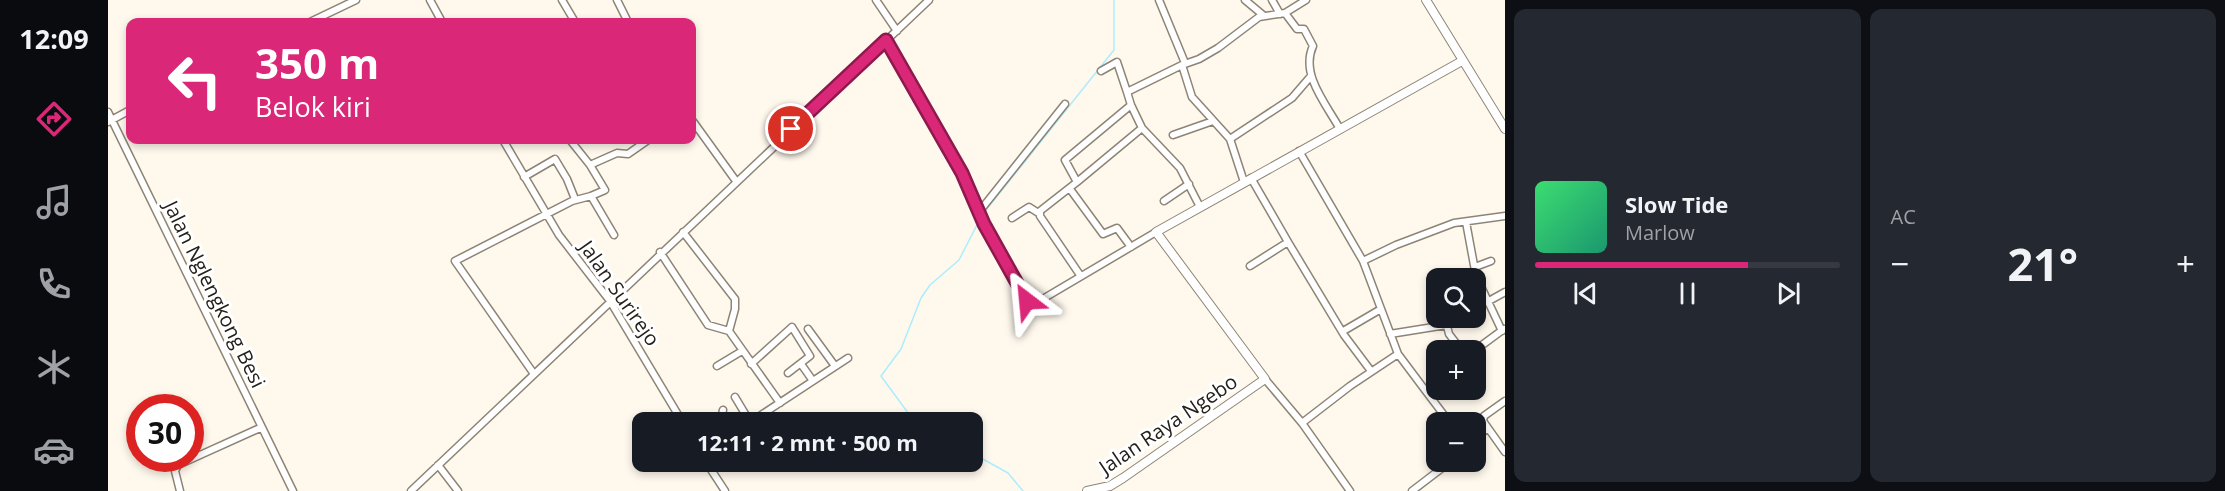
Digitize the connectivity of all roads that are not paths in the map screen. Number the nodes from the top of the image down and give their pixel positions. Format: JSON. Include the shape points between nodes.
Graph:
{"nodes":[{"id":1,"x":356,"y":0,"type":"edge"},
{"id":2,"x":430,"y":0,"type":"edge"},
{"id":3,"x":562,"y":0,"type":"edge"},
{"id":4,"x":616,"y":0,"type":"edge"},
{"id":5,"x":876,"y":0,"type":"edge"},
{"id":6,"x":929,"y":0,"type":"edge"},
{"id":7,"x":1159,"y":0,"type":"edge"},
{"id":8,"x":1245,"y":0,"type":"edge"},
{"id":9,"x":1272,"y":0,"type":"edge"},
{"id":10,"x":1306,"y":0,"type":"edge"},
{"id":11,"x":1426,"y":0,"type":"edge"},
{"id":12,"x":1283,"y":13,"type":"junction"},
{"id":13,"x":1263,"y":15,"type":"junction"},
{"id":14,"x":318,"y":18,"type":"edge"},
{"id":15,"x":440,"y":18,"type":"edge"},
{"id":16,"x":573,"y":18,"type":"edge"},
{"id":17,"x":626,"y":18,"type":"edge"},
{"id":18,"x":897,"y":30,"type":"junction"},
{"id":19,"x":886,"y":40,"type":"junction"},
{"id":20,"x":1462,"y":61,"type":"junction"},
{"id":21,"x":1184,"y":64,"type":"junction"},
{"id":22,"x":1101,"y":71,"type":"dead end"},
{"id":23,"x":1311,"y":76,"type":"junction"},
{"id":24,"x":1127,"y":92,"type":"junction"},
{"id":25,"x":1065,"y":104,"type":"dead end"},
{"id":26,"x":1131,"y":105,"type":"junction"},
{"id":27,"x":108,"y":112,"type":"edge"},
{"id":28,"x":126,"y":112,"type":"edge"},
{"id":29,"x":110,"y":121,"type":"edge"},
{"id":30,"x":1214,"y":121,"type":"junction"},
{"id":31,"x":696,"y":126,"type":"edge"},
{"id":32,"x":1142,"y":128,"type":"junction"},
{"id":33,"x":1340,"y":129,"type":"junction"},
{"id":34,"x":1505,"y":129,"type":"edge"},
{"id":35,"x":1173,"y":135,"type":"dead end"},
{"id":36,"x":1230,"y":139,"type":"junction"},
{"id":37,"x":505,"y":144,"type":"edge"},
{"id":38,"x":573,"y":144,"type":"edge"},
{"id":39,"x":643,"y":144,"type":"edge"},
{"id":40,"x":1299,"y":152,"type":"junction"},
{"id":41,"x":590,"y":165,"type":"junction"},
{"id":42,"x":524,"y":177,"type":"junction"},
{"id":43,"x":1248,"y":180,"type":"junction"},
{"id":44,"x":736,"y":181,"type":"junction"},
{"id":45,"x":1077,"y":182,"type":"junction"},
{"id":46,"x":1189,"y":184,"type":"junction"},
{"id":47,"x":1070,"y":189,"type":"junction"},
{"id":48,"x":591,"y":196,"type":"junction"},
{"id":49,"x":575,"y":199,"type":"junction"},
{"id":50,"x":1164,"y":201,"type":"dead end"},
{"id":51,"x":1200,"y":207,"type":"junction"},
{"id":52,"x":979,"y":212,"type":"junction"},
{"id":53,"x":1040,"y":214,"type":"junction"},
{"id":54,"x":547,"y":215,"type":"junction"},
{"id":55,"x":1505,"y":216,"type":"edge"},
{"id":56,"x":1012,"y":218,"type":"dead end"},
{"id":57,"x":1466,"y":222,"type":"junction"},
{"id":58,"x":684,"y":232,"type":"junction"},
{"id":59,"x":1156,"y":232,"type":"junction"},
{"id":60,"x":614,"y":235,"type":"dead end"},
{"id":61,"x":1288,"y":242,"type":"junction"},
{"id":62,"x":1131,"y":247,"type":"junction"},
{"id":63,"x":660,"y":252,"type":"junction"},
{"id":64,"x":1363,"y":261,"type":"junction"},
{"id":65,"x":1491,"y":261,"type":"dead end"},
{"id":66,"x":1250,"y":266,"type":"dead end"},
{"id":67,"x":1475,"y":267,"type":"junction"},
{"id":68,"x":1080,"y":275,"type":"junction"},
{"id":69,"x":1505,"y":292,"type":"edge"},
{"id":70,"x":610,"y":301,"type":"junction"},
{"id":71,"x":1487,"y":302,"type":"junction"},
{"id":72,"x":1381,"y":309,"type":"junction"},
{"id":73,"x":1426,"y":326,"type":"edge"},
{"id":74,"x":808,"y":329,"type":"dead end"},
{"id":75,"x":1345,"y":330,"type":"dead end"},
{"id":76,"x":1503,"y":330,"type":"edge"},
{"id":77,"x":729,"y":331,"type":"junction"},
{"id":78,"x":1390,"y":334,"type":"junction"},
{"id":79,"x":1486,"y":342,"type":"edge"},
{"id":80,"x":742,"y":351,"type":"junction"},
{"id":81,"x":1398,"y":354,"type":"junction"},
{"id":82,"x":848,"y":358,"type":"dead end"},
{"id":83,"x":752,"y":364,"type":"junction"},
{"id":84,"x":801,"y":364,"type":"junction"},
{"id":85,"x":717,"y":366,"type":"dead end"},
{"id":86,"x":835,"y":366,"type":"junction"},
{"id":87,"x":1371,"y":371,"type":"junction"},
{"id":88,"x":788,"y":373,"type":"dead end"},
{"id":89,"x":534,"y":374,"type":"junction"},
{"id":90,"x":1265,"y":379,"type":"junction"},
{"id":91,"x":813,"y":381,"type":"junction"},
{"id":92,"x":1425,"y":390,"type":"joint"},
{"id":93,"x":735,"y":397,"type":"dead end"},
{"id":94,"x":1505,"y":401,"type":"edge"},
{"id":95,"x":780,"y":403,"type":"junction"},
{"id":96,"x":676,"y":412,"type":"edge"},
{"id":97,"x":743,"y":412,"type":"edge"},
{"id":98,"x":766,"y":412,"type":"edge"},
{"id":99,"x":1442,"y":412,"type":"edge"},
{"id":100,"x":1302,"y":423,"type":"junction"},
{"id":101,"x":260,"y":428,"type":"junction"},
{"id":102,"x":1487,"y":429,"type":"joint"},
{"id":103,"x":1504,"y":448,"type":"edge"},
{"id":104,"x":438,"y":465,"type":"junction"},
{"id":105,"x":713,"y":472,"type":"edge"},
{"id":106,"x":1437,"y":472,"type":"edge"},
{"id":107,"x":1106,"y":488,"type":"edge"},
{"id":108,"x":180,"y":491,"type":"edge"},
{"id":109,"x":293,"y":491,"type":"edge"},
{"id":110,"x":411,"y":491,"type":"edge"},
{"id":111,"x":458,"y":491,"type":"edge"},
{"id":112,"x":725,"y":491,"type":"edge"},
{"id":113,"x":1087,"y":491,"type":"edge"},
{"id":114,"x":1350,"y":491,"type":"edge"},
{"id":115,"x":1412,"y":491,"type":"edge"}],
"edges":[{"from":1,"to":14,"type":"street"},
{"from":2,"to":15,"type":"street"},
{"from":3,"to":16,"type":"street"},
{"from":4,"to":17,"type":"street"},
{"from":5,"to":18,"type":"street"},
{"from":6,"to":18,"type":"street"},
{"from":7,"to":21,"type":"street"},
{"from":8,"to":13,"type":"street"},
{"from":9,"to":12,"type":"street"},
{"from":10,"to":12,"type":"street"},
{"from":11,"to":20,"type":"street"},
{"from":12,"to":13,"type":"street"},
{"from":12,"to":23,"type":"street","via":[[1297,29],[1304,29],[1313,46],[1308,55]]},
{"from":13,"to":21,"type":"street","via":[[1218,48]]},
{"from":18,"to":19,"type":"street"},
{"from":19,"to":44,"type":"street"},
{"from":19,"to":52,"type":"street","via":[[962,173]]},
{"from":20,"to":33,"type":"street"},
{"from":20,"to":34,"type":"street"},
{"from":21,"to":24,"type":"street"},
{"from":21,"to":30,"type":"street","via":[[1192,96]]},
{"from":22,"to":24,"type":"street","via":[[1117,62]]},
{"from":23,"to":33,"type":"street"},
{"from":23,"to":36,"type":"street","via":[[1292,98]]},
{"from":24,"to":26,"type":"street"},
{"from":25,"to":52,"type":"street"},
{"from":26,"to":32,"type":"street"},
{"from":26,"to":45,"type":"street","via":[[1065,160]]},
{"from":27,"to":29,"type":"street","name":"Jalan Nglengkong Besi"},
{"from":28,"to":29,"type":"street"},
{"from":29,"to":101,"type":"street","name":"Jalan Nglengkong Besi"},
{"from":30,"to":35,"type":"street"},
{"from":30,"to":36,"type":"street"},
{"from":31,"to":44,"type":"street"},
{"from":32,"to":45,"type":"street"},
{"from":32,"to":46,"type":"street","via":[[1166,150]]},
{"from":33,"to":40,"type":"street"},
{"from":36,"to":43,"type":"street"},
{"from":37,"to":42,"type":"street","name":"Jalan Surirejo"},
{"from":38,"to":41,"type":"street"},
{"from":39,"to":41,"type":"street","via":[[631,153],[617,153]]},
{"from":40,"to":43,"type":"street"},
{"from":40,"to":64,"type":"street"},
{"from":41,"to":48,"type":"street","via":[[605,190]]},
{"from":42,"to":49,"type":"street","via":[[555,159]]},
{"from":42,"to":54,"type":"street","name":"Jalan Surirejo"},
{"from":43,"to":51,"type":"street"},
{"from":43,"to":61,"type":"street"},
{"from":44,"to":58,"type":"street"},
{"from":45,"to":47,"type":"street"},
{"from":46,"to":50,"type":"street"},
{"from":46,"to":51,"type":"street"},
{"from":47,"to":53,"type":"street"},
{"from":47,"to":62,"type":"street","via":[[1103,234],[1117,228]]},
{"from":48,"to":49,"type":"street"},
{"from":48,"to":60,"type":"street"},
{"from":49,"to":54,"type":"street"},
{"from":51,"to":59,"type":"street"},
{"from":52,"to":68,"type":"street","via":[[1027,301],[1041,300]]},
{"from":53,"to":56,"type":"street","via":[[1029,207]]},
{"from":53,"to":68,"type":"street"},
{"from":54,"to":70,"type":"street","name":"Jalan Surirejo"},
{"from":54,"to":89,"type":"street","via":[[455,261]]},
{"from":55,"to":57,"type":"street"},
{"from":57,"to":64,"type":"street","via":[[1454,223]]},
{"from":57,"to":67,"type":"street"},
{"from":58,"to":63,"type":"street"},
{"from":58,"to":77,"type":"street","via":[[735,299]]},
{"from":59,"to":62,"type":"street"},
{"from":59,"to":90,"type":"street"},
{"from":61,"to":66,"type":"street"},
{"from":61,"to":87,"type":"street","via":[[1344,335]]},
{"from":62,"to":68,"type":"street"},
{"from":63,"to":70,"type":"street"},
{"from":63,"to":77,"type":"street","via":[[708,325]]},
{"from":64,"to":72,"type":"street"},
{"from":65,"to":67,"type":"street"},
{"from":67,"to":71,"type":"street"},
{"from":69,"to":71,"type":"street"},
{"from":70,"to":89,"type":"street"},
{"from":70,"to":96,"type":"street","name":"Jalan Surirejo"},
{"from":71,"to":76,"type":"street"},
{"from":72,"to":75,"type":"street"},
{"from":72,"to":78,"type":"street"},
{"from":73,"to":78,"type":"street"},
{"from":74,"to":86,"type":"street"},
{"from":76,"to":79,"type":"street"},
{"from":77,"to":80,"type":"street"},
{"from":78,"to":81,"type":"street"},
{"from":80,"to":83,"type":"street"},
{"from":80,"to":85,"type":"street"},
{"from":81,"to":87,"type":"street"},
{"from":81,"to":92,"type":"street"},
{"from":82,"to":86,"type":"street"},
{"from":83,"to":84,"type":"street","via":[[792,327],[810,354]]},
{"from":83,"to":95,"type":"street"},
{"from":84,"to":88,"type":"street"},
{"from":84,"to":91,"type":"street"},
{"from":86,"to":91,"type":"street"},
{"from":87,"to":100,"type":"street"},
{"from":89,"to":104,"type":"street"},
{"from":90,"to":100,"type":"street"},
{"from":90,"to":107,"type":"street","name":"Jalan Raya Ngebo"},
{"from":91,"to":95,"type":"street"},
{"from":92,"to":99,"type":"street"},
{"from":93,"to":97,"type":"street"},
{"from":94,"to":102,"type":"street","via":[[1484,416]]},
{"from":95,"to":98,"type":"street"},
{"from":100,"to":114,"type":"street"},
{"from":101,"to":108,"type":"street","via":[[178,465],[175,471]]},
{"from":101,"to":109,"type":"street","name":"Jalan Nglengkong Besi"},
{"from":102,"to":103,"type":"street"},
{"from":104,"to":110,"type":"street"},
{"from":104,"to":111,"type":"street"},
{"from":105,"to":112,"type":"street"},
{"from":106,"to":115,"type":"street"},
{"from":107,"to":113,"type":"street","name":"Jalan Raya Ngebo"}]}
